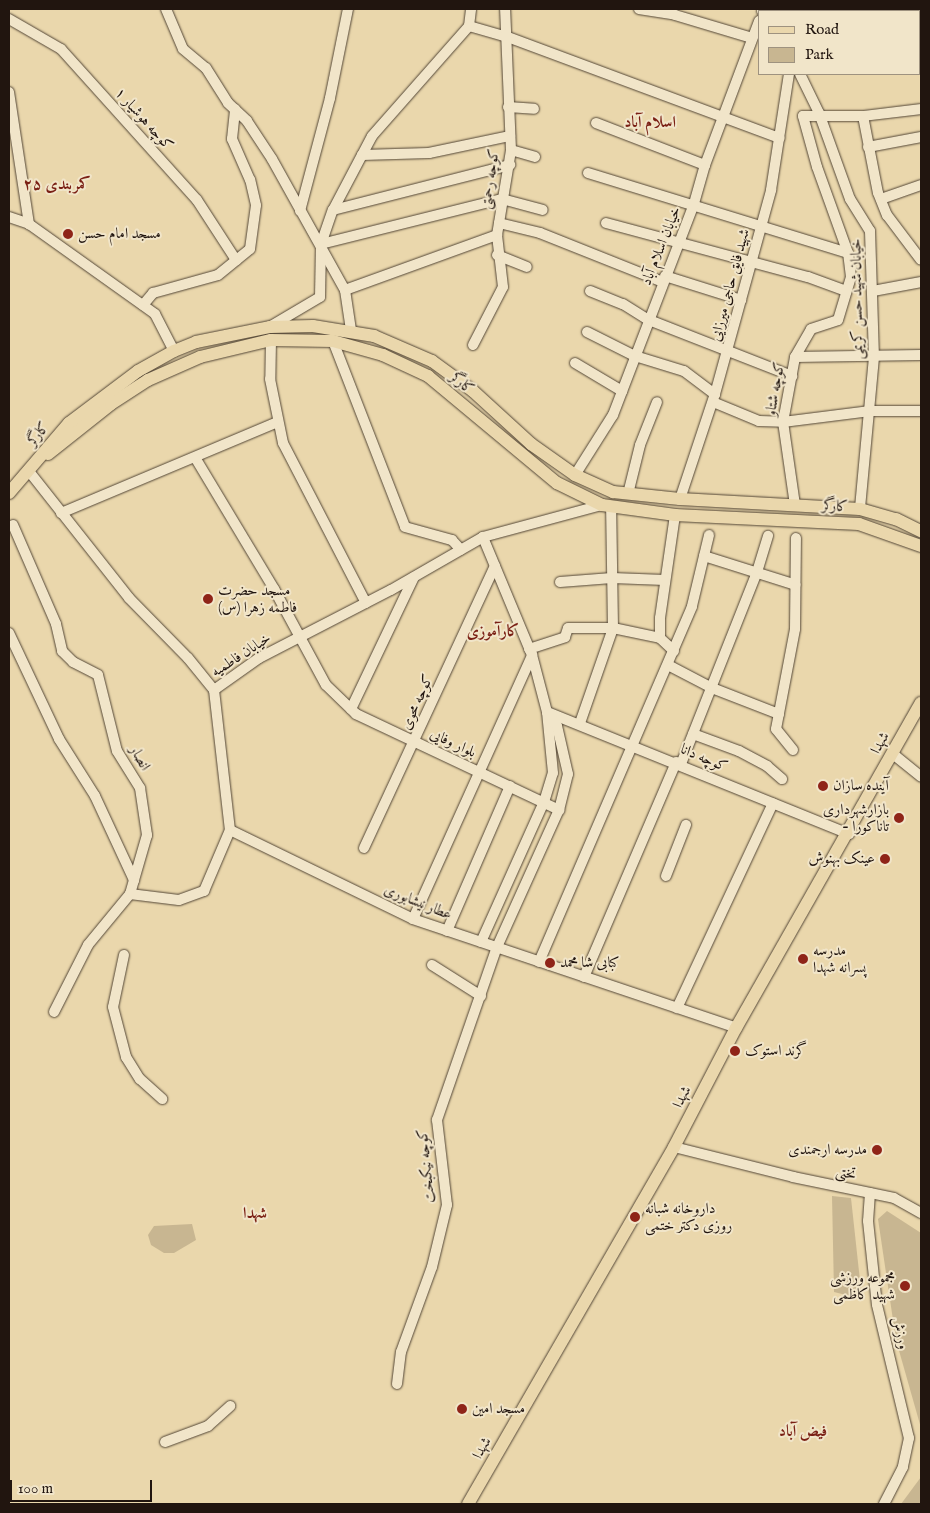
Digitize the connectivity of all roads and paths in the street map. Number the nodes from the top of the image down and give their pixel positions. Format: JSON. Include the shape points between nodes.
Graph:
{"nodes":[{"id":1,"x":166,"y":9,"type":"edge"},
{"id":2,"x":348,"y":9,"type":"edge"},
{"id":3,"x":471,"y":9,"type":"edge"},
{"id":4,"x":505,"y":9,"type":"edge"},
{"id":5,"x":640,"y":9,"type":"edge"},
{"id":6,"x":9,"y":19,"type":"edge"},
{"id":7,"x":758,"y":24,"type":"edge"},
{"id":8,"x":469,"y":26,"type":"junction"},
{"id":9,"x":505,"y":36,"type":"junction"},
{"id":10,"x":752,"y":38,"type":"junction"},
{"id":11,"x":789,"y":75,"type":"edge"},
{"id":12,"x":800,"y":75,"type":"edge"},
{"id":13,"x":9,"y":92,"type":"edge"},
{"id":14,"x":508,"y":107,"type":"junction"},
{"id":15,"x":235,"y":109,"type":"junction"},
{"id":16,"x":534,"y":109,"type":"dead end"},
{"id":17,"x":921,"y":109,"type":"edge"},
{"id":18,"x":819,"y":113,"type":"junction"},
{"id":19,"x":725,"y":115,"type":"junction"},
{"id":20,"x":863,"y":116,"type":"junction"},
{"id":21,"x":596,"y":122,"type":"dead end"},
{"id":22,"x":510,"y":136,"type":"junction"},
{"id":23,"x":921,"y":137,"type":"edge"},
{"id":24,"x":780,"y":138,"type":"junction"},
{"id":25,"x":868,"y":147,"type":"junction"},
{"id":26,"x":511,"y":150,"type":"junction"},
{"id":27,"x":362,"y":156,"type":"junction"},
{"id":28,"x":535,"y":157,"type":"dead end"},
{"id":29,"x":510,"y":165,"type":"junction"},
{"id":30,"x":705,"y":165,"type":"junction"},
{"id":31,"x":588,"y":173,"type":"dead end"},
{"id":32,"x":921,"y":184,"type":"edge"},
{"id":33,"x":881,"y":199,"type":"junction"},
{"id":34,"x":502,"y":200,"type":"junction"},
{"id":35,"x":693,"y":207,"type":"junction"},
{"id":36,"x":333,"y":210,"type":"junction"},
{"id":37,"x":543,"y":210,"type":"dead end"},
{"id":38,"x":300,"y":211,"type":"junction"},
{"id":39,"x":9,"y":217,"type":"edge"},
{"id":40,"x":499,"y":223,"type":"junction"},
{"id":41,"x":606,"y":223,"type":"dead end"},
{"id":42,"x":29,"y":224,"type":"junction"},
{"id":43,"x":761,"y":227,"type":"junction"},
{"id":44,"x":497,"y":235,"type":"junction"},
{"id":45,"x":321,"y":244,"type":"junction"},
{"id":46,"x":679,"y":244,"type":"junction"},
{"id":47,"x":848,"y":253,"type":"junction"},
{"id":48,"x":497,"y":255,"type":"junction"},
{"id":49,"x":236,"y":260,"type":"junction"},
{"id":50,"x":921,"y":260,"type":"edge"},
{"id":51,"x":751,"y":263,"type":"junction"},
{"id":52,"x":527,"y":267,"type":"dead end"},
{"id":53,"x":664,"y":279,"type":"junction"},
{"id":54,"x":921,"y":282,"type":"edge"},
{"id":55,"x":345,"y":290,"type":"junction"},
{"id":56,"x":590,"y":291,"type":"dead end"},
{"id":57,"x":873,"y":291,"type":"junction"},
{"id":58,"x":846,"y":292,"type":"junction"},
{"id":59,"x":741,"y":300,"type":"junction"},
{"id":60,"x":143,"y":305,"type":"junction"},
{"id":61,"x":649,"y":320,"type":"junction"},
{"id":62,"x":351,"y":330,"type":"junction"},
{"id":63,"x":587,"y":332,"type":"dead end"},
{"id":64,"x":270,"y":333,"type":"junction"},
{"id":65,"x":333,"y":341,"type":"junction"},
{"id":66,"x":473,"y":345,"type":"dead end"},
{"id":67,"x":174,"y":351,"type":"junction"},
{"id":68,"x":727,"y":351,"type":"junction"},
{"id":69,"x":921,"y":355,"type":"edge"},
{"id":70,"x":635,"y":356,"type":"junction"},
{"id":71,"x":795,"y":357,"type":"junction"},
{"id":72,"x":874,"y":357,"type":"junction"},
{"id":73,"x":575,"y":363,"type":"dead end"},
{"id":74,"x":792,"y":376,"type":"junction"},
{"id":75,"x":622,"y":391,"type":"junction"},
{"id":76,"x":714,"y":398,"type":"junction"},
{"id":77,"x":657,"y":402,"type":"dead end"},
{"id":78,"x":870,"y":411,"type":"junction"},
{"id":79,"x":921,"y":412,"type":"edge"},
{"id":80,"x":277,"y":422,"type":"junction"},
{"id":81,"x":783,"y":422,"type":"junction"},
{"id":82,"x":196,"y":459,"type":"junction"},
{"id":83,"x":37,"y":460,"type":"junction"},
{"id":84,"x":28,"y":470,"type":"junction"},
{"id":85,"x":575,"y":475,"type":"junction"},
{"id":86,"x":9,"y":493,"type":"edge"},
{"id":87,"x":628,"y":494,"type":"junction"},
{"id":88,"x":680,"y":500,"type":"junction"},
{"id":89,"x":794,"y":505,"type":"junction"},
{"id":90,"x":606,"y":506,"type":"junction"},
{"id":91,"x":860,"y":509,"type":"junction"},
{"id":92,"x":61,"y":512,"type":"junction"},
{"id":93,"x":675,"y":515,"type":"junction"},
{"id":94,"x":13,"y":524,"type":"dead end"},
{"id":95,"x":921,"y":531,"type":"edge"},
{"id":96,"x":709,"y":535,"type":"dead end"},
{"id":97,"x":768,"y":536,"type":"dead end"},
{"id":98,"x":483,"y":538,"type":"junction"},
{"id":99,"x":796,"y":538,"type":"dead end"},
{"id":100,"x":921,"y":546,"type":"edge"},
{"id":101,"x":461,"y":550,"type":"junction"},
{"id":102,"x":704,"y":556,"type":"junction"},
{"id":103,"x":495,"y":566,"type":"junction"},
{"id":104,"x":757,"y":572,"type":"junction"},
{"id":105,"x":414,"y":578,"type":"junction"},
{"id":106,"x":612,"y":578,"type":"junction"},
{"id":107,"x":665,"y":580,"type":"junction"},
{"id":108,"x":560,"y":582,"type":"dead end"},
{"id":109,"x":796,"y":585,"type":"junction"},
{"id":110,"x":366,"y":603,"type":"junction"},
{"id":111,"x":613,"y":628,"type":"junction"},
{"id":112,"x":9,"y":633,"type":"edge"},
{"id":113,"x":299,"y":637,"type":"junction"},
{"id":114,"x":660,"y":638,"type":"junction"},
{"id":115,"x":674,"y":651,"type":"junction"},
{"id":116,"x":530,"y":652,"type":"junction"},
{"id":117,"x":668,"y":665,"type":"junction"},
{"id":118,"x":712,"y":688,"type":"junction"},
{"id":119,"x":214,"y":690,"type":"junction"},
{"id":120,"x":921,"y":703,"type":"edge"},
{"id":121,"x":351,"y":709,"type":"junction"},
{"id":122,"x":547,"y":712,"type":"junction"},
{"id":123,"x":779,"y":714,"type":"junction"},
{"id":124,"x":580,"y":723,"type":"junction"},
{"id":125,"x":693,"y":734,"type":"junction"},
{"id":126,"x":416,"y":742,"type":"junction"},
{"id":127,"x":635,"y":745,"type":"junction"},
{"id":128,"x":793,"y":750,"type":"dead end"},
{"id":129,"x":893,"y":754,"type":"junction"},
{"id":130,"x":678,"y":763,"type":"junction"},
{"id":131,"x":479,"y":772,"type":"junction"},
{"id":132,"x":921,"y":777,"type":"edge"},
{"id":133,"x":782,"y":779,"type":"dead end"},
{"id":134,"x":510,"y":786,"type":"junction"},
{"id":135,"x":544,"y":802,"type":"junction"},
{"id":136,"x":773,"y":803,"type":"junction"},
{"id":137,"x":559,"y":810,"type":"junction"},
{"id":138,"x":686,"y":826,"type":"dead end"},
{"id":139,"x":230,"y":830,"type":"junction"},
{"id":140,"x":848,"y":834,"type":"junction"},
{"id":141,"x":364,"y":848,"type":"dead end"},
{"id":142,"x":666,"y":876,"type":"dead end"},
{"id":143,"x":134,"y":880,"type":"junction"},
{"id":144,"x":130,"y":894,"type":"junction"},
{"id":145,"x":413,"y":919,"type":"junction"},
{"id":146,"x":447,"y":931,"type":"junction"},
{"id":147,"x":481,"y":942,"type":"junction"},
{"id":148,"x":497,"y":947,"type":"junction"},
{"id":149,"x":124,"y":955,"type":"dead end"},
{"id":150,"x":539,"y":962,"type":"junction"},
{"id":151,"x":432,"y":965,"type":"dead end"},
{"id":152,"x":584,"y":977,"type":"junction"},
{"id":153,"x":481,"y":996,"type":"junction"},
{"id":154,"x":677,"y":1008,"type":"junction"},
{"id":155,"x":54,"y":1012,"type":"dead end"},
{"id":156,"x":736,"y":1028,"type":"junction"},
{"id":157,"x":162,"y":1099,"type":"dead end"},
{"id":158,"x":674,"y":1147,"type":"junction"},
{"id":159,"x":870,"y":1193,"type":"junction"},
{"id":160,"x":921,"y":1213,"type":"edge"},
{"id":161,"x":397,"y":1384,"type":"dead end"},
{"id":162,"x":230,"y":1406,"type":"dead end"},
{"id":163,"x":165,"y":1442,"type":"dead end"},
{"id":164,"x":468,"y":1504,"type":"edge"},
{"id":165,"x":884,"y":1504,"type":"edge"}],
"edges":[{"from":1,"to":15,"type":"street","via":[[183,50],[206,68]]},
{"from":2,"to":38,"type":"street","via":[[330,98]]},
{"from":3,"to":8,"type":"street"},
{"from":4,"to":9,"type":"street","name":"کوچه رحمتی"},
{"from":5,"to":10,"type":"street","via":[[675,15]]},
{"from":6,"to":49,"type":"street","name":"کوچه هوشیار ۱","via":[[61,49],[197,200]]},
{"from":7,"to":10,"type":"street","name":"خیابان اسلام آباد"},
{"from":8,"to":9,"type":"street"},
{"from":8,"to":27,"type":"street","via":[[372,136]]},
{"from":9,"to":14,"type":"street","name":"کوچه رحمتی"},
{"from":9,"to":19,"type":"street"},
{"from":10,"to":19,"type":"street","name":"خیابان اسلام آباد"},
{"from":11,"to":24,"type":"street","name":"شهید فایق حاجی میرزایی"},
{"from":12,"to":18,"type":"street","name":"خیابان شهید حسن کریمی"},
{"from":13,"to":42,"type":"street"},
{"from":14,"to":16,"type":"street"},
{"from":14,"to":22,"type":"street","name":"کوچه رحمتی"},
{"from":15,"to":38,"type":"street","via":[[247,121],[272,159]]},
{"from":15,"to":49,"type":"street","via":[[232,139],[250,180],[256,206],[250,249]]},
{"from":17,"to":20,"type":"street"},
{"from":18,"to":20,"type":"street"},
{"from":18,"to":47,"type":"street","name":"کوچه شتاو","via":[[803,116],[816,166]]},
{"from":18,"to":57,"type":"street","name":"خیابان شهید حسن کریمی","via":[[850,199],[870,231]]},
{"from":19,"to":24,"type":"street"},
{"from":19,"to":30,"type":"street","name":"خیابان اسلام آباد"},
{"from":20,"to":25,"type":"street"},
{"from":21,"to":30,"type":"street"},
{"from":22,"to":26,"type":"street","name":"کوچه رحمتی"},
{"from":22,"to":27,"type":"street","via":[[429,153]]},
{"from":23,"to":25,"type":"street"},
{"from":24,"to":43,"type":"street","name":"شهید فایق حاجی میرزایی"},
{"from":25,"to":33,"type":"street"},
{"from":26,"to":28,"type":"street"},
{"from":26,"to":29,"type":"street","name":"کوچه رحمتی"},
{"from":27,"to":36,"type":"street"},
{"from":29,"to":34,"type":"street","name":"کوچه رحمتی"},
{"from":29,"to":36,"type":"street"},
{"from":30,"to":35,"type":"street","name":"خیابان اسلام آباد"},
{"from":31,"to":35,"type":"street"},
{"from":32,"to":33,"type":"street"},
{"from":33,"to":50,"type":"street","via":[[887,215]]},
{"from":34,"to":37,"type":"street"},
{"from":34,"to":40,"type":"street","name":"کوچه رحمتی"},
{"from":34,"to":45,"type":"street"},
{"from":35,"to":43,"type":"street"},
{"from":35,"to":46,"type":"street","name":"خیابان اسلام آباد"},
{"from":36,"to":45,"type":"street"},
{"from":38,"to":45,"type":"street"},
{"from":39,"to":42,"type":"street"},
{"from":40,"to":44,"type":"street","name":"کوچه رحمتی"},
{"from":40,"to":53,"type":"street","via":[[540,234]]},
{"from":41,"to":46,"type":"street"},
{"from":42,"to":60,"type":"street"},
{"from":43,"to":47,"type":"street"},
{"from":43,"to":51,"type":"street","name":"شهید فایق حاجی میرزایی"},
{"from":44,"to":48,"type":"street","name":"کوچه رحمتی"},
{"from":44,"to":55,"type":"street"},
{"from":45,"to":55,"type":"street"},
{"from":45,"to":64,"type":"street","via":[[320,296]]},
{"from":46,"to":51,"type":"street"},
{"from":46,"to":53,"type":"street","name":"خیابان اسلام آباد"},
{"from":47,"to":58,"type":"street","name":"کوچه شتاو","via":[[851,277]]},
{"from":48,"to":52,"type":"street"},
{"from":48,"to":66,"type":"street","name":"کوچه رحمتی","via":[[503,287]]},
{"from":49,"to":60,"type":"street","via":[[218,275],[153,293]]},
{"from":51,"to":58,"type":"street","via":[[808,277]]},
{"from":51,"to":59,"type":"street","name":"شهید فایق حاجی میرزایی"},
{"from":53,"to":59,"type":"street"},
{"from":53,"to":61,"type":"street","name":"خیابان اسلام آباد"},
{"from":54,"to":57,"type":"street"},
{"from":55,"to":62,"type":"street"},
{"from":56,"to":61,"type":"street","via":[[623,304]]},
{"from":57,"to":72,"type":"street","name":"خیابان شهید حسن کریمی"},
{"from":58,"to":71,"type":"street","name":"کوچه شتاو","via":[[838,320],[811,330]]},
{"from":59,"to":68,"type":"street","name":"شهید فایق حاجی میرزایی"},
{"from":60,"to":67,"type":"street","via":[[155,314]]},
{"from":61,"to":68,"type":"street"},
{"from":61,"to":70,"type":"street","name":"خیابان اسلام آباد"},
{"from":62,"to":64,"type":"main road","name":"کارگر"},
{"from":62,"to":85,"type":"main road","name":"کارگر","via":[[402,347],[439,366],[473,391],[531,444]]},
{"from":63,"to":70,"type":"street"},
{"from":64,"to":65,"type":"main road","name":"کارگر"},
{"from":64,"to":67,"type":"main road","name":"کارگر","via":[[196,342]]},
{"from":64,"to":80,"type":"street","via":[[270,379]]},
{"from":64,"to":83,"type":"main road","name":"کارگر","via":[[200,357],[148,380],[111,404],[54,451]]},
{"from":65,"to":90,"type":"main road","name":"کارگر","via":[[383,354],[428,376],[557,483]]},
{"from":65,"to":101,"type":"street","via":[[406,527],[452,540]]},
{"from":67,"to":83,"type":"main road","name":"کارگر","via":[[138,371],[69,423]]},
{"from":68,"to":74,"type":"street"},
{"from":68,"to":76,"type":"street","name":"شهید فایق حاجی میرزایی"},
{"from":69,"to":72,"type":"street"},
{"from":70,"to":75,"type":"street","name":"خیابان اسلام آباد"},
{"from":70,"to":76,"type":"street","via":[[684,371]]},
{"from":71,"to":72,"type":"street"},
{"from":71,"to":74,"type":"street","name":"کوچه شتاو"},
{"from":72,"to":78,"type":"street","name":"خیابان شهید حسن کریمی"},
{"from":73,"to":75,"type":"street"},
{"from":74,"to":81,"type":"street","name":"کوچه شتاو"},
{"from":75,"to":85,"type":"street","name":"خیابان اسلام آباد","via":[[613,415]]},
{"from":76,"to":81,"type":"street","via":[[759,421]]},
{"from":76,"to":88,"type":"street","name":"شهید فایق حاجی میرزایی"},
{"from":77,"to":87,"type":"street","via":[[640,445]]},
{"from":78,"to":79,"type":"street"},
{"from":78,"to":81,"type":"street"},
{"from":78,"to":91,"type":"street","name":"خیابان شهید حسن کریمی"},
{"from":80,"to":82,"type":"street"},
{"from":80,"to":110,"type":"street","via":[[283,443]]},
{"from":81,"to":89,"type":"street","name":"کوچه شتاو"},
{"from":82,"to":92,"type":"street"},
{"from":82,"to":113,"type":"street","name":"بلوار وفایی"},
{"from":83,"to":84,"type":"main road"},
{"from":84,"to":86,"type":"main road"},
{"from":84,"to":92,"type":"street","name":"خیابان فاطمیه"},
{"from":85,"to":87,"type":"main road","name":"کارگر","via":[[613,492]]},
{"from":87,"to":88,"type":"main road","name":"کارگر"},
{"from":88,"to":89,"type":"main road","name":"کارگر"},
{"from":88,"to":93,"type":"main road"},
{"from":89,"to":91,"type":"main road","name":"کارگر"},
{"from":90,"to":93,"type":"main road","name":"کارگر"},
{"from":90,"to":98,"type":"street","name":"خیابان فاطمیه"},
{"from":90,"to":106,"type":"street"},
{"from":91,"to":95,"type":"main road","name":"کارگر","via":[[896,519]]},
{"from":92,"to":119,"type":"street","name":"خیابان فاطمیه","via":[[129,598],[188,658]]},
{"from":93,"to":100,"type":"main road","name":"کارگر","via":[[859,524]]},
{"from":93,"to":107,"type":"street"},
{"from":94,"to":143,"type":"street","name":"انصار","via":[[56,624],[62,651],[98,675],[117,751],[140,788],[147,835]]},
{"from":96,"to":102,"type":"street"},
{"from":97,"to":104,"type":"street"},
{"from":98,"to":101,"type":"street","name":"خیابان فاطمیه"},
{"from":98,"to":103,"type":"street"},
{"from":99,"to":109,"type":"street"},
{"from":101,"to":105,"type":"street","name":"خیابان فاطمیه"},
{"from":102,"to":104,"type":"street"},
{"from":102,"to":115,"type":"street","via":[[692,606]]},
{"from":103,"to":116,"type":"street"},
{"from":103,"to":126,"type":"street","name":"کوچه محوی"},
{"from":104,"to":109,"type":"street"},
{"from":104,"to":118,"type":"street"},
{"from":105,"to":110,"type":"street","name":"خیابان فاطمیه"},
{"from":105,"to":121,"type":"street"},
{"from":106,"to":107,"type":"street"},
{"from":106,"to":108,"type":"street"},
{"from":106,"to":111,"type":"street"},
{"from":107,"to":114,"type":"street"},
{"from":109,"to":123,"type":"street","via":[[794,629]]},
{"from":110,"to":113,"type":"street","name":"خیابان فاطمیه"},
{"from":111,"to":114,"type":"street"},
{"from":111,"to":116,"type":"street","via":[[568,628],[565,637]]},
{"from":111,"to":124,"type":"street"},
{"from":112,"to":143,"type":"street","via":[[59,739],[95,796]]},
{"from":113,"to":119,"type":"street","name":"خیابان فاطمیه","via":[[259,658]]},
{"from":113,"to":121,"type":"street","name":"بلوار وفایی","via":[[326,685]]},
{"from":114,"to":115,"type":"street"},
{"from":115,"to":117,"type":"street"},
{"from":116,"to":122,"type":"street"},
{"from":116,"to":131,"type":"street"},
{"from":117,"to":118,"type":"street"},
{"from":117,"to":127,"type":"street"},
{"from":118,"to":123,"type":"street"},
{"from":118,"to":125,"type":"street"},
{"from":119,"to":139,"type":"street"},
{"from":120,"to":129,"type":"main road","name":"شهدا"},
{"from":121,"to":126,"type":"street","name":"بلوار وفایی"},
{"from":122,"to":124,"type":"street","name":"کوچه دانا"},
{"from":122,"to":135,"type":"street","via":[[553,773]]},
{"from":122,"to":137,"type":"street","via":[[557,726],[568,774]]},
{"from":123,"to":128,"type":"street","via":[[776,729]]},
{"from":124,"to":127,"type":"street","name":"کوچه دانا"},
{"from":125,"to":130,"type":"street"},
{"from":125,"to":133,"type":"street","via":[[739,751],[767,766]]},
{"from":126,"to":131,"type":"street","name":"بلوار وفایی"},
{"from":126,"to":141,"type":"street","name":"کوچه محوی"},
{"from":127,"to":130,"type":"street","name":"کوچه دانا"},
{"from":127,"to":150,"type":"street"},
{"from":129,"to":132,"type":"street"},
{"from":129,"to":140,"type":"main road","name":"شهدا"},
{"from":130,"to":136,"type":"street","name":"کوچه دانا"},
{"from":130,"to":152,"type":"street"},
{"from":131,"to":134,"type":"street","name":"بلوار وفایی"},
{"from":131,"to":145,"type":"street"},
{"from":134,"to":135,"type":"street","name":"بلوار وفایی"},
{"from":134,"to":146,"type":"street"},
{"from":135,"to":137,"type":"street","name":"بلوار وفایی"},
{"from":135,"to":147,"type":"street"},
{"from":136,"to":140,"type":"street","name":"کوچه دانا"},
{"from":136,"to":154,"type":"street"},
{"from":137,"to":148,"type":"street"},
{"from":138,"to":142,"type":"street"},
{"from":139,"to":144,"type":"street","via":[[204,891],[179,900]]},
{"from":139,"to":145,"type":"street","name":"عطار نیشابوری"},
{"from":140,"to":156,"type":"main road","name":"شهدا"},
{"from":143,"to":144,"type":"street","name":"انصار"},
{"from":144,"to":155,"type":"street","name":"انصار","via":[[88,945]]},
{"from":145,"to":146,"type":"street","name":"عطار نیشابوری"},
{"from":146,"to":147,"type":"street","name":"عطار نیشابوری"},
{"from":147,"to":148,"type":"street","name":"عطار نیشابوری"},
{"from":148,"to":150,"type":"street","name":"عطار نیشابوری"},
{"from":148,"to":153,"type":"street","name":"کوچه نیکبخت"},
{"from":149,"to":157,"type":"street","via":[[113,1007],[126,1057],[140,1079]]},
{"from":150,"to":152,"type":"street","name":"عطار نیشابوری"},
{"from":151,"to":153,"type":"street"},
{"from":152,"to":154,"type":"street","name":"عطار نیشابوری"},
{"from":153,"to":161,"type":"street","name":"کوچه نیکبخت","via":[[437,1120],[447,1205],[432,1266],[402,1352]]},
{"from":154,"to":156,"type":"street","name":"عطار نیشابوری"},
{"from":156,"to":158,"type":"main road","name":"شهدا"},
{"from":158,"to":159,"type":"street","name":"تختی"},
{"from":158,"to":164,"type":"main road","name":"شهدا"},
{"from":159,"to":160,"type":"street","name":"تختی","via":[[894,1198]]},
{"from":159,"to":165,"type":"street","name":"ورزش","via":[[868,1222],[877,1304],[909,1438],[903,1467]]},
{"from":162,"to":163,"type":"street","via":[[208,1426]]}]}
